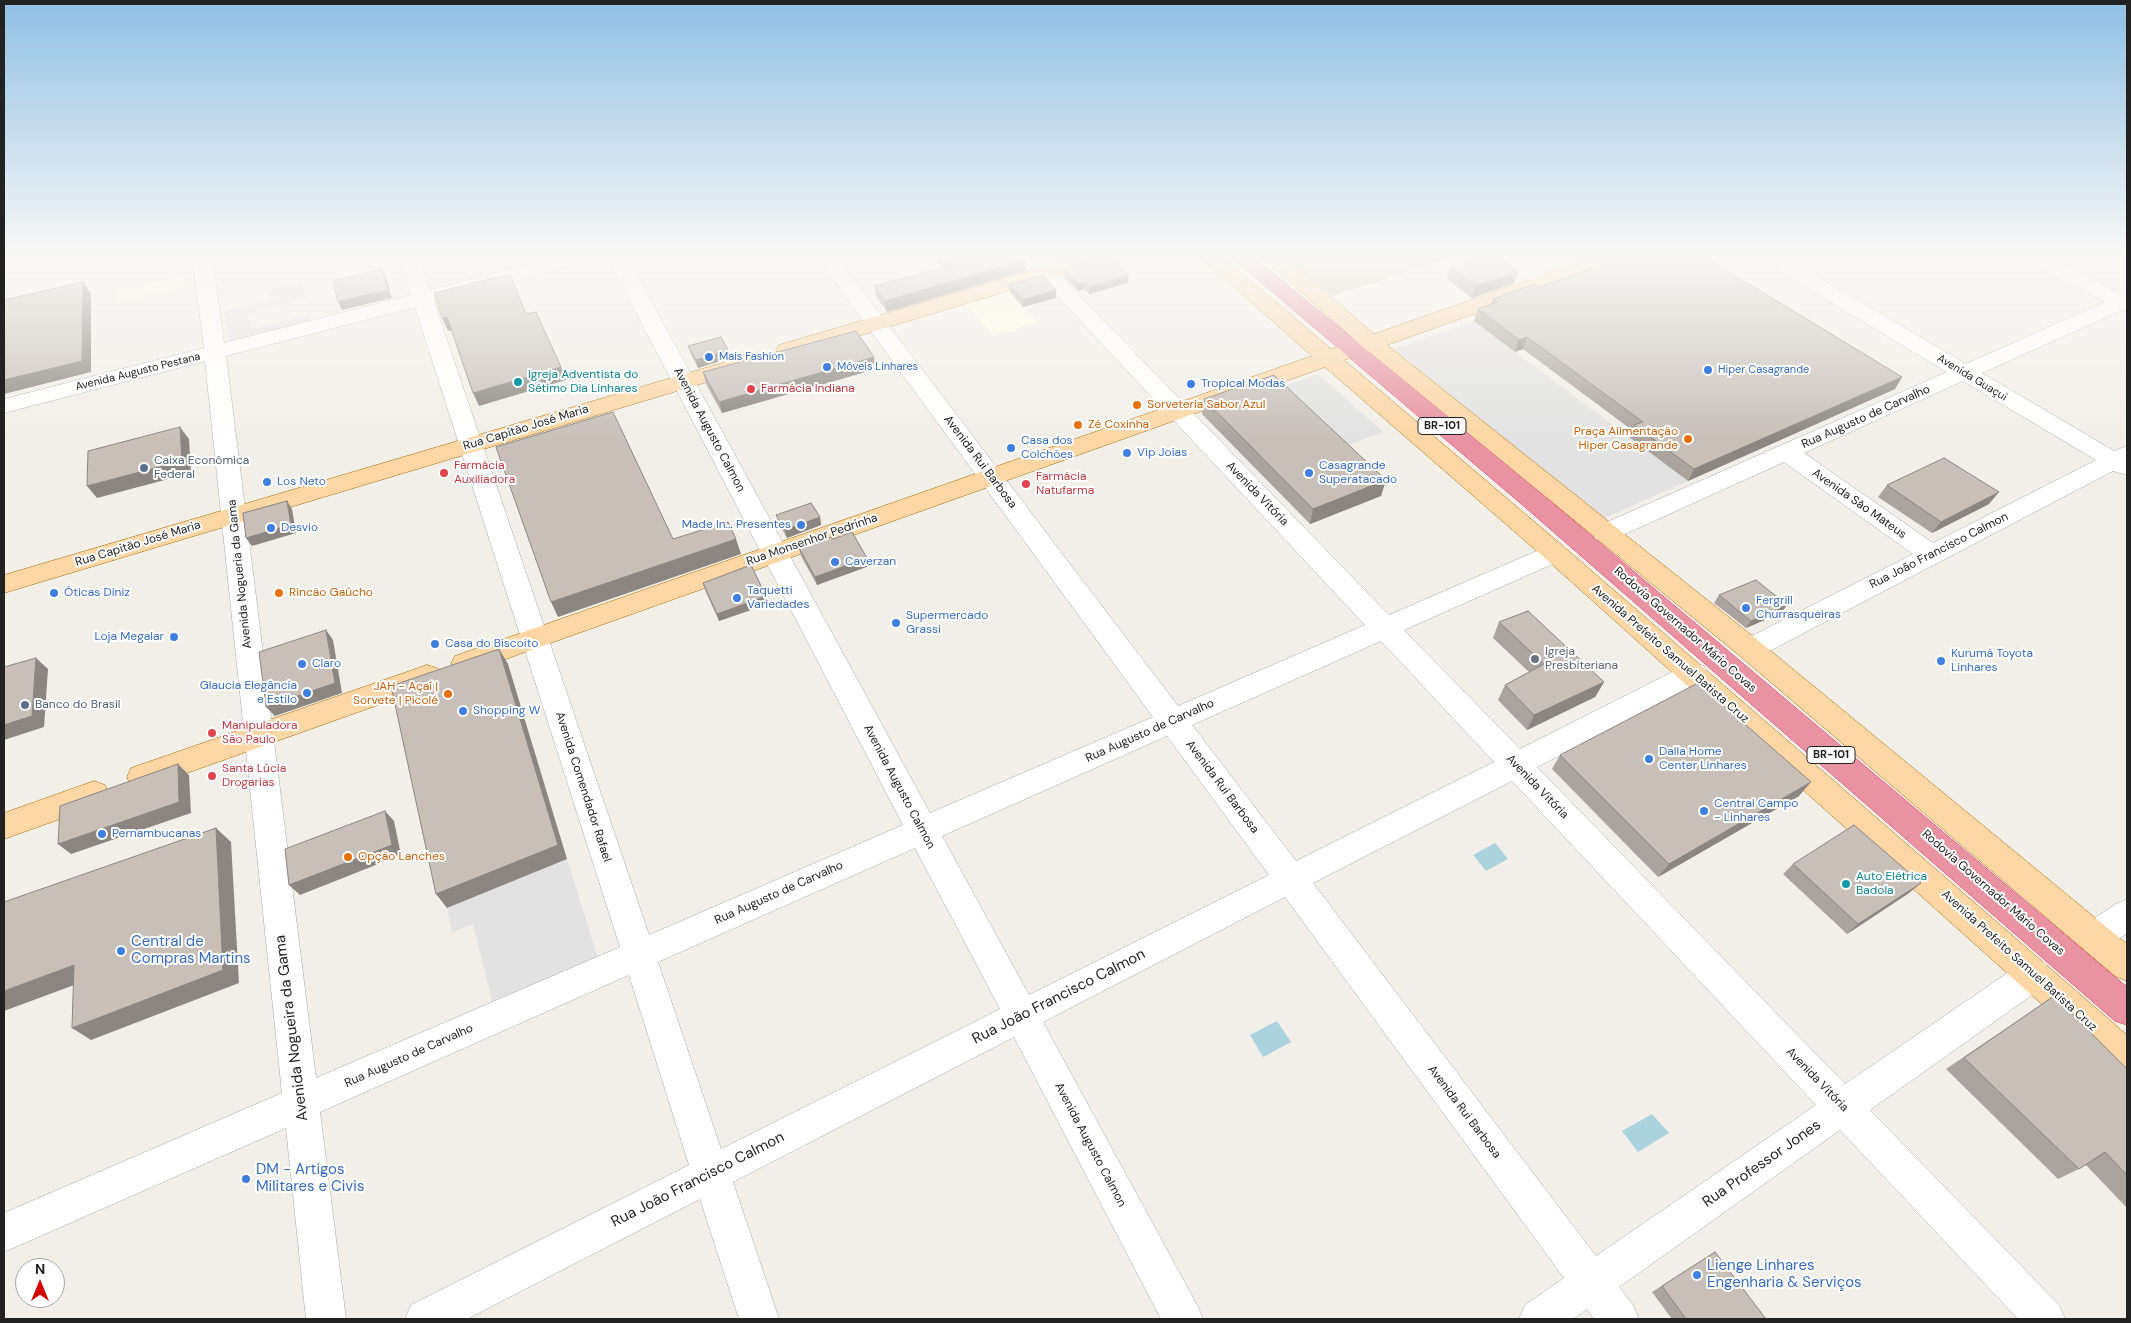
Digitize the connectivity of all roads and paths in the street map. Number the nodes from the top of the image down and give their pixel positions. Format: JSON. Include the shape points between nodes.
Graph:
{"nodes":[{"id":1,"x":210,"y":317,"type":"edge"},
{"id":2,"x":353,"y":317,"type":"edge"},
{"id":3,"x":428,"y":317,"type":"edge"},
{"id":4,"x":649,"y":317,"type":"edge"},
{"id":5,"x":872,"y":317,"type":"edge"},
{"id":6,"x":897,"y":317,"type":"edge"},
{"id":7,"x":1087,"y":317,"type":"edge"},
{"id":8,"x":1300,"y":317,"type":"edge"},
{"id":9,"x":1311,"y":317,"type":"edge"},
{"id":10,"x":1322,"y":317,"type":"edge"},
{"id":11,"x":1444,"y":317,"type":"edge"},
{"id":12,"x":1870,"y":317,"type":"edge"},
{"id":13,"x":2094,"y":317,"type":"edge"},
{"id":14,"x":878,"y":324,"type":"junction"},
{"id":15,"x":1350,"y":350,"type":"junction"},
{"id":16,"x":215,"y":352,"type":"junction"},
{"id":17,"x":1964,"y":373,"type":"junction"},
{"id":18,"x":683,"y":382,"type":"junction"},
{"id":19,"x":4,"y":406,"type":"edge"},
{"id":20,"x":1177,"y":411,"type":"junction"},
{"id":21,"x":1487,"y":438,"type":"junction"},
{"id":22,"x":470,"y":445,"type":"junction"},
{"id":23,"x":1786,"y":452,"type":"junction"},
{"id":24,"x":2123,"y":461,"type":"edge"},
{"id":25,"x":991,"y":477,"type":"junction"},
{"id":26,"x":1534,"y":501,"type":"junction"},
{"id":27,"x":233,"y":515,"type":"junction"},
{"id":28,"x":1604,"y":533,"type":"junction"},
{"id":29,"x":774,"y":553,"type":"junction"},
{"id":30,"x":1555,"y":553,"type":"junction"},
{"id":31,"x":1932,"y":555,"type":"junction"},
{"id":32,"x":4,"y":584,"type":"edge"},
{"id":33,"x":1385,"y":628,"type":"junction"},
{"id":34,"x":534,"y":638,"type":"junction"},
{"id":35,"x":1750,"y":649,"type":"junction"},
{"id":36,"x":1694,"y":674,"type":"junction"},
{"id":37,"x":1173,"y":721,"type":"junction"},
{"id":38,"x":258,"y":736,"type":"junction"},
{"id":39,"x":1516,"y":765,"type":"junction"},
{"id":40,"x":4,"y":826,"type":"edge"},
{"id":41,"x":922,"y":831,"type":"junction"},
{"id":42,"x":1291,"y":879,"type":"junction"},
{"id":43,"x":2127,"y":914,"type":"edge"},
{"id":44,"x":2095,"y":937,"type":"junction"},
{"id":45,"x":639,"y":954,"type":"junction"},
{"id":46,"x":2127,"y":965,"type":"edge"},
{"id":47,"x":2034,"y":974,"type":"junction"},
{"id":48,"x":2127,"y":1009,"type":"edge"},
{"id":49,"x":1021,"y":1016,"type":"junction"},
{"id":50,"x":2127,"y":1058,"type":"edge"},
{"id":51,"x":301,"y":1103,"type":"junction"},
{"id":52,"x":1842,"y":1107,"type":"junction"},
{"id":53,"x":711,"y":1174,"type":"junction"},
{"id":54,"x":4,"y":1233,"type":"edge"},
{"id":55,"x":1591,"y":1282,"type":"junction"},
{"id":56,"x":326,"y":1319,"type":"edge"},
{"id":57,"x":425,"y":1319,"type":"edge"},
{"id":58,"x":759,"y":1319,"type":"edge"},
{"id":59,"x":1183,"y":1319,"type":"edge"},
{"id":60,"x":1539,"y":1319,"type":"edge"},
{"id":61,"x":1619,"y":1319,"type":"edge"},
{"id":62,"x":2045,"y":1319,"type":"edge"}],
"edges":[{"from":1,"to":16,"type":"street"},
{"from":2,"to":16,"type":"street","name":"Avenida Augusto Pestana"},
{"from":3,"to":22,"type":"street","name":"Avenida Comendador Rafael"},
{"from":4,"to":18,"type":"street","name":"Avenida Augusto Calmon"},
{"from":5,"to":14,"type":"street","name":"Avenida Rui Barbosa"},
{"from":6,"to":14,"type":"main road","name":"Rua Capitão José Maria"},
{"from":7,"to":20,"type":"street","name":"Avenida Vitória"},
{"from":8,"to":15,"type":"main road","name":"Avenida Prefeito Samuel Batista Cruz"},
{"from":9,"to":15,"type":"highway","name":"Rodovia Governador Mário Covas","number":"BR-101"},
{"from":10,"to":15,"type":"main road","name":"Avenida Prefeito Samuel Batista Cruz"},
{"from":11,"to":15,"type":"main road","name":"Rua Monsenhor Pedrinha"},
{"from":12,"to":17,"type":"street","name":"Avenida Guaçui"},
{"from":13,"to":17,"type":"street","name":"Rua Augusto de Carvalho"},
{"from":14,"to":18,"type":"main road","name":"Rua Capitão José Maria"},
{"from":14,"to":25,"type":"street","name":"Avenida Rui Barbosa"},
{"from":15,"to":20,"type":"main road","name":"Rua Monsenhor Pedrinha"},
{"from":15,"to":21,"type":"main road","name":"Avenida Prefeito Samuel Batista Cruz"},
{"from":15,"to":26,"type":"highway","name":"Rodovia Governador Mário Covas","number":"BR-101"},
{"from":15,"to":30,"type":"main road","name":"Avenida Prefeito Samuel Batista Cruz"},
{"from":16,"to":19,"type":"street","name":"Avenida Augusto Pestana"},
{"from":16,"to":27,"type":"street","name":"Avenida Nogueria da Gama"},
{"from":17,"to":23,"type":"street","name":"Rua Augusto de Carvalho"},
{"from":17,"to":24,"type":"street","name":"Avenida Guaçui"},
{"from":18,"to":22,"type":"main road","name":"Rua Capitão José Maria"},
{"from":18,"to":29,"type":"street","name":"Avenida Augusto Calmon"},
{"from":20,"to":25,"type":"main road","name":"Rua Monsenhor Pedrinha"},
{"from":20,"to":33,"type":"street","name":"Avenida Vitória"},
{"from":21,"to":26,"type":"highway"},
{"from":21,"to":28,"type":"main road","name":"Avenida Prefeito Samuel Batista Cruz"},
{"from":22,"to":27,"type":"main road","name":"Rua Capitão José Maria"},
{"from":22,"to":34,"type":"street","name":"Avenida Comendador Rafael"},
{"from":23,"to":28,"type":"street","name":"Rua Augusto de Carvalho"},
{"from":23,"to":31,"type":"street","name":"Avenida São Mateus"},
{"from":24,"to":31,"type":"street","name":"Rua João Francisco Calmon"},
{"from":25,"to":29,"type":"main road","name":"Rua Monsenhor Pedrinha"},
{"from":25,"to":37,"type":"street","name":"Avenida Rui Barbosa"},
{"from":26,"to":48,"type":"highway","name":"Rodovia Governador Mário Covas","number":"BR-101"},
{"from":27,"to":32,"type":"main road","name":"Rua Capitão José Maria"},
{"from":27,"to":38,"type":"street","name":"Avenida Nogueria da Gama"},
{"from":28,"to":35,"type":"main road","name":"Avenida Prefeito Samuel Batista Cruz"},
{"from":29,"to":34,"type":"main road","name":"Rua Monsenhor Pedrinha"},
{"from":29,"to":41,"type":"street","name":"Avenida Augusto Calmon"},
{"from":30,"to":33,"type":"street","name":"Rua Augusto de Carvalho"},
{"from":30,"to":36,"type":"main road","name":"Avenida Prefeito Samuel Batista Cruz"},
{"from":31,"to":35,"type":"street","name":"Rua João Francisco Calmon"},
{"from":33,"to":37,"type":"street","name":"Rua Augusto de Carvalho"},
{"from":33,"to":39,"type":"street","name":"Avenida Vitória"},
{"from":34,"to":38,"type":"main road","name":"Rua Monsenhor Pedrinha"},
{"from":34,"to":45,"type":"street","name":"Avenida Comendador Rafael"},
{"from":35,"to":44,"type":"main road","name":"Avenida Prefeito Samuel Batista Cruz"},
{"from":36,"to":39,"type":"street","name":"Rua João Francisco Calmon"},
{"from":36,"to":47,"type":"main road","name":"Avenida Prefeito Samuel Batista Cruz"},
{"from":37,"to":41,"type":"street","name":"Rua Augusto de Carvalho"},
{"from":37,"to":42,"type":"street","name":"Avenida Rui Barbosa"},
{"from":38,"to":40,"type":"main road","name":"Rua Monsenhor Pedrinha"},
{"from":38,"to":51,"type":"street","name":"Avenida Nogueira da Gama"},
{"from":39,"to":42,"type":"street","name":"Rua João Francisco Calmon"},
{"from":39,"to":52,"type":"street","name":"Avenida Vitória"},
{"from":41,"to":45,"type":"street","name":"Rua Augusto de Carvalho"},
{"from":41,"to":49,"type":"street","name":"Avenida Augusto Calmon"},
{"from":42,"to":49,"type":"street","name":"Rua João Francisco Calmon"},
{"from":42,"to":55,"type":"street","name":"Avenida Rui Barbosa"},
{"from":43,"to":44,"type":"street"},
{"from":44,"to":46,"type":"main road","name":"Avenida Prefeito Samuel Batista Cruz"},
{"from":45,"to":51,"type":"street","name":"Rua Augusto de Carvalho"},
{"from":45,"to":53,"type":"street","name":"Avenida Comendador Rafael"},
{"from":47,"to":50,"type":"main road","name":"Avenida Prefeito Samuel Batista Cruz"},
{"from":47,"to":52,"type":"street","name":"Rua Professor Jones"},
{"from":49,"to":53,"type":"street","name":"Rua João Francisco Calmon"},
{"from":49,"to":59,"type":"street","name":"Avenida Augusto Calmon"},
{"from":51,"to":54,"type":"street","name":"Rua Augusto de Carvalho"},
{"from":51,"to":56,"type":"street","name":"Avenida Nogueira da Gama"},
{"from":52,"to":55,"type":"street","name":"Rua Professor Jones"},
{"from":52,"to":62,"type":"street","name":"Avenida Vitória"},
{"from":53,"to":57,"type":"street","name":"Rua João Francisco Calmon"},
{"from":53,"to":58,"type":"street","name":"Avenida Comendador Rafael"},
{"from":55,"to":60,"type":"street","name":"Rua Professor Jones"},
{"from":55,"to":61,"type":"street","name":"Avenida Rui Barbosa"}]}
